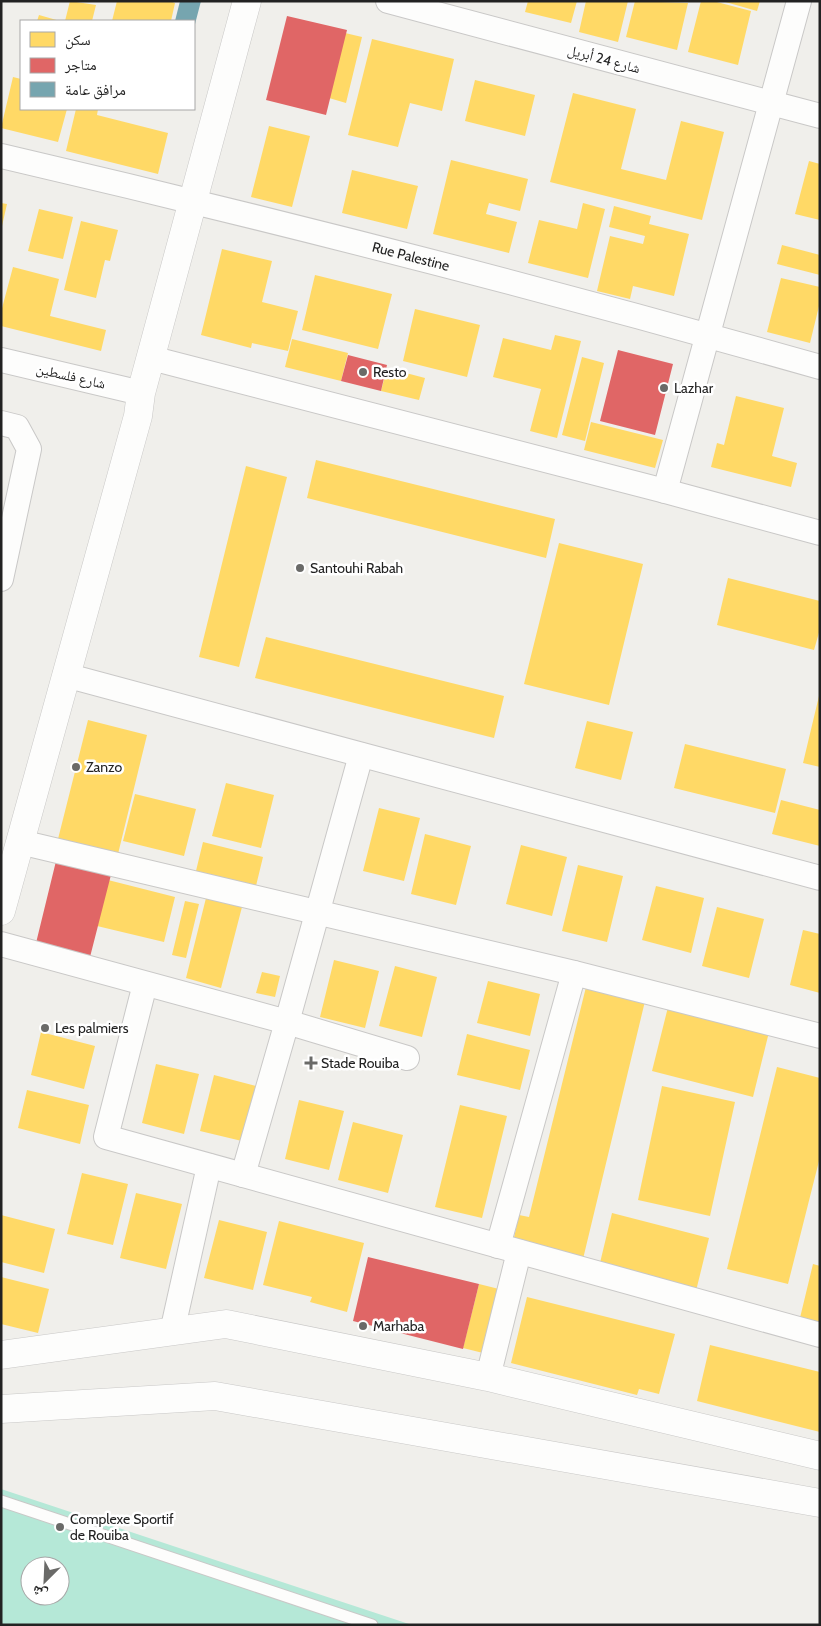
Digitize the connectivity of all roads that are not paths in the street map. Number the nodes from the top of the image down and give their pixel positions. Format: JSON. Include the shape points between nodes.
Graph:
{"nodes":[{"id":1,"x":247,"y":1,"type":"edge"},
{"id":2,"x":388,"y":1,"type":"edge"},
{"id":3,"x":799,"y":1,"type":"edge"},
{"id":4,"x":771,"y":103,"type":"junction"},
{"id":5,"x":820,"y":116,"type":"edge"},
{"id":6,"x":1,"y":156,"type":"edge"},
{"id":7,"x":193,"y":201,"type":"junction"},
{"id":8,"x":708,"y":335,"type":"junction"},
{"id":9,"x":151,"y":358,"type":"junction"},
{"id":10,"x":1,"y":360,"type":"edge"},
{"id":11,"x":820,"y":367,"type":"edge"},
{"id":12,"x":141,"y":393,"type":"junction"},
{"id":13,"x":1,"y":423,"type":"edge"},
{"id":14,"x":665,"y":491,"type":"junction"},
{"id":15,"x":820,"y":533,"type":"edge"},
{"id":16,"x":1,"y":579,"type":"edge"},
{"id":17,"x":65,"y":675,"type":"junction"},
{"id":18,"x":361,"y":755,"type":"junction"},
{"id":19,"x":20,"y":842,"type":"junction"},
{"id":20,"x":820,"y":878,"type":"edge"},
{"id":21,"x":1,"y":911,"type":"edge"},
{"id":22,"x":319,"y":911,"type":"junction"},
{"id":23,"x":1,"y":944,"type":"edge"},
{"id":24,"x":574,"y":973,"type":"junction"},
{"id":25,"x":145,"y":984,"type":"junction"},
{"id":26,"x":287,"y":1022,"type":"junction"},
{"id":27,"x":820,"y":1036,"type":"edge"},
{"id":28,"x":407,"y":1058,"type":"dead end"},
{"id":29,"x":209,"y":1166,"type":"junction"},
{"id":30,"x":243,"y":1175,"type":"junction"},
{"id":31,"x":508,"y":1249,"type":"junction"},
{"id":32,"x":172,"y":1332,"type":"junction"},
{"id":33,"x":820,"y":1335,"type":"edge"},
{"id":34,"x":1,"y":1355,"type":"edge"},
{"id":35,"x":488,"y":1378,"type":"junction"},
{"id":36,"x":1,"y":1409,"type":"edge"},
{"id":37,"x":820,"y":1456,"type":"edge"},
{"id":38,"x":1,"y":1500,"type":"edge"},
{"id":39,"x":820,"y":1503,"type":"edge"},
{"id":40,"x":372,"y":1625,"type":"edge"}],
"edges":[{"from":1,"to":7,"type":"street"},
{"from":2,"to":4,"type":"street","name":"شارع 24 أبريل"},
{"from":3,"to":4,"type":"street"},
{"from":4,"to":5,"type":"street","name":"شارع 24 أبريل"},
{"from":4,"to":8,"type":"street"},
{"from":6,"to":7,"type":"street","name":"Rue Palestine"},
{"from":7,"to":8,"type":"street","name":"Rue Palestine"},
{"from":7,"to":9,"type":"street"},
{"from":8,"to":11,"type":"street","name":"Rue Palestine"},
{"from":8,"to":14,"type":"street"},
{"from":9,"to":12,"type":"street"},
{"from":9,"to":14,"type":"street"},
{"from":10,"to":12,"type":"street","name":"شارع فلسطين"},
{"from":12,"to":17,"type":"street","via":[[138,416]]},
{"from":13,"to":16,"type":"street","via":[[17,427],[30,449]]},
{"from":14,"to":15,"type":"street"},
{"from":17,"to":18,"type":"street"},
{"from":17,"to":19,"type":"street"},
{"from":18,"to":20,"type":"street"},
{"from":18,"to":22,"type":"street"},
{"from":19,"to":21,"type":"street"},
{"from":19,"to":22,"type":"street"},
{"from":22,"to":24,"type":"street"},
{"from":22,"to":26,"type":"street"},
{"from":23,"to":25,"type":"street"},
{"from":24,"to":27,"type":"street"},
{"from":24,"to":31,"type":"street"},
{"from":25,"to":26,"type":"street"},
{"from":25,"to":29,"type":"street","via":[[106,1137]]},
{"from":26,"to":28,"type":"street"},
{"from":26,"to":30,"type":"street"},
{"from":29,"to":30,"type":"street"},
{"from":29,"to":32,"type":"street"},
{"from":30,"to":31,"type":"street"},
{"from":31,"to":33,"type":"street"},
{"from":31,"to":35,"type":"street"},
{"from":32,"to":34,"type":"street"},
{"from":32,"to":35,"type":"street","via":[[226,1324]]},
{"from":35,"to":37,"type":"street"},
{"from":36,"to":39,"type":"street","via":[[215,1396]]},
{"from":38,"to":40,"type":"lane"}]}
